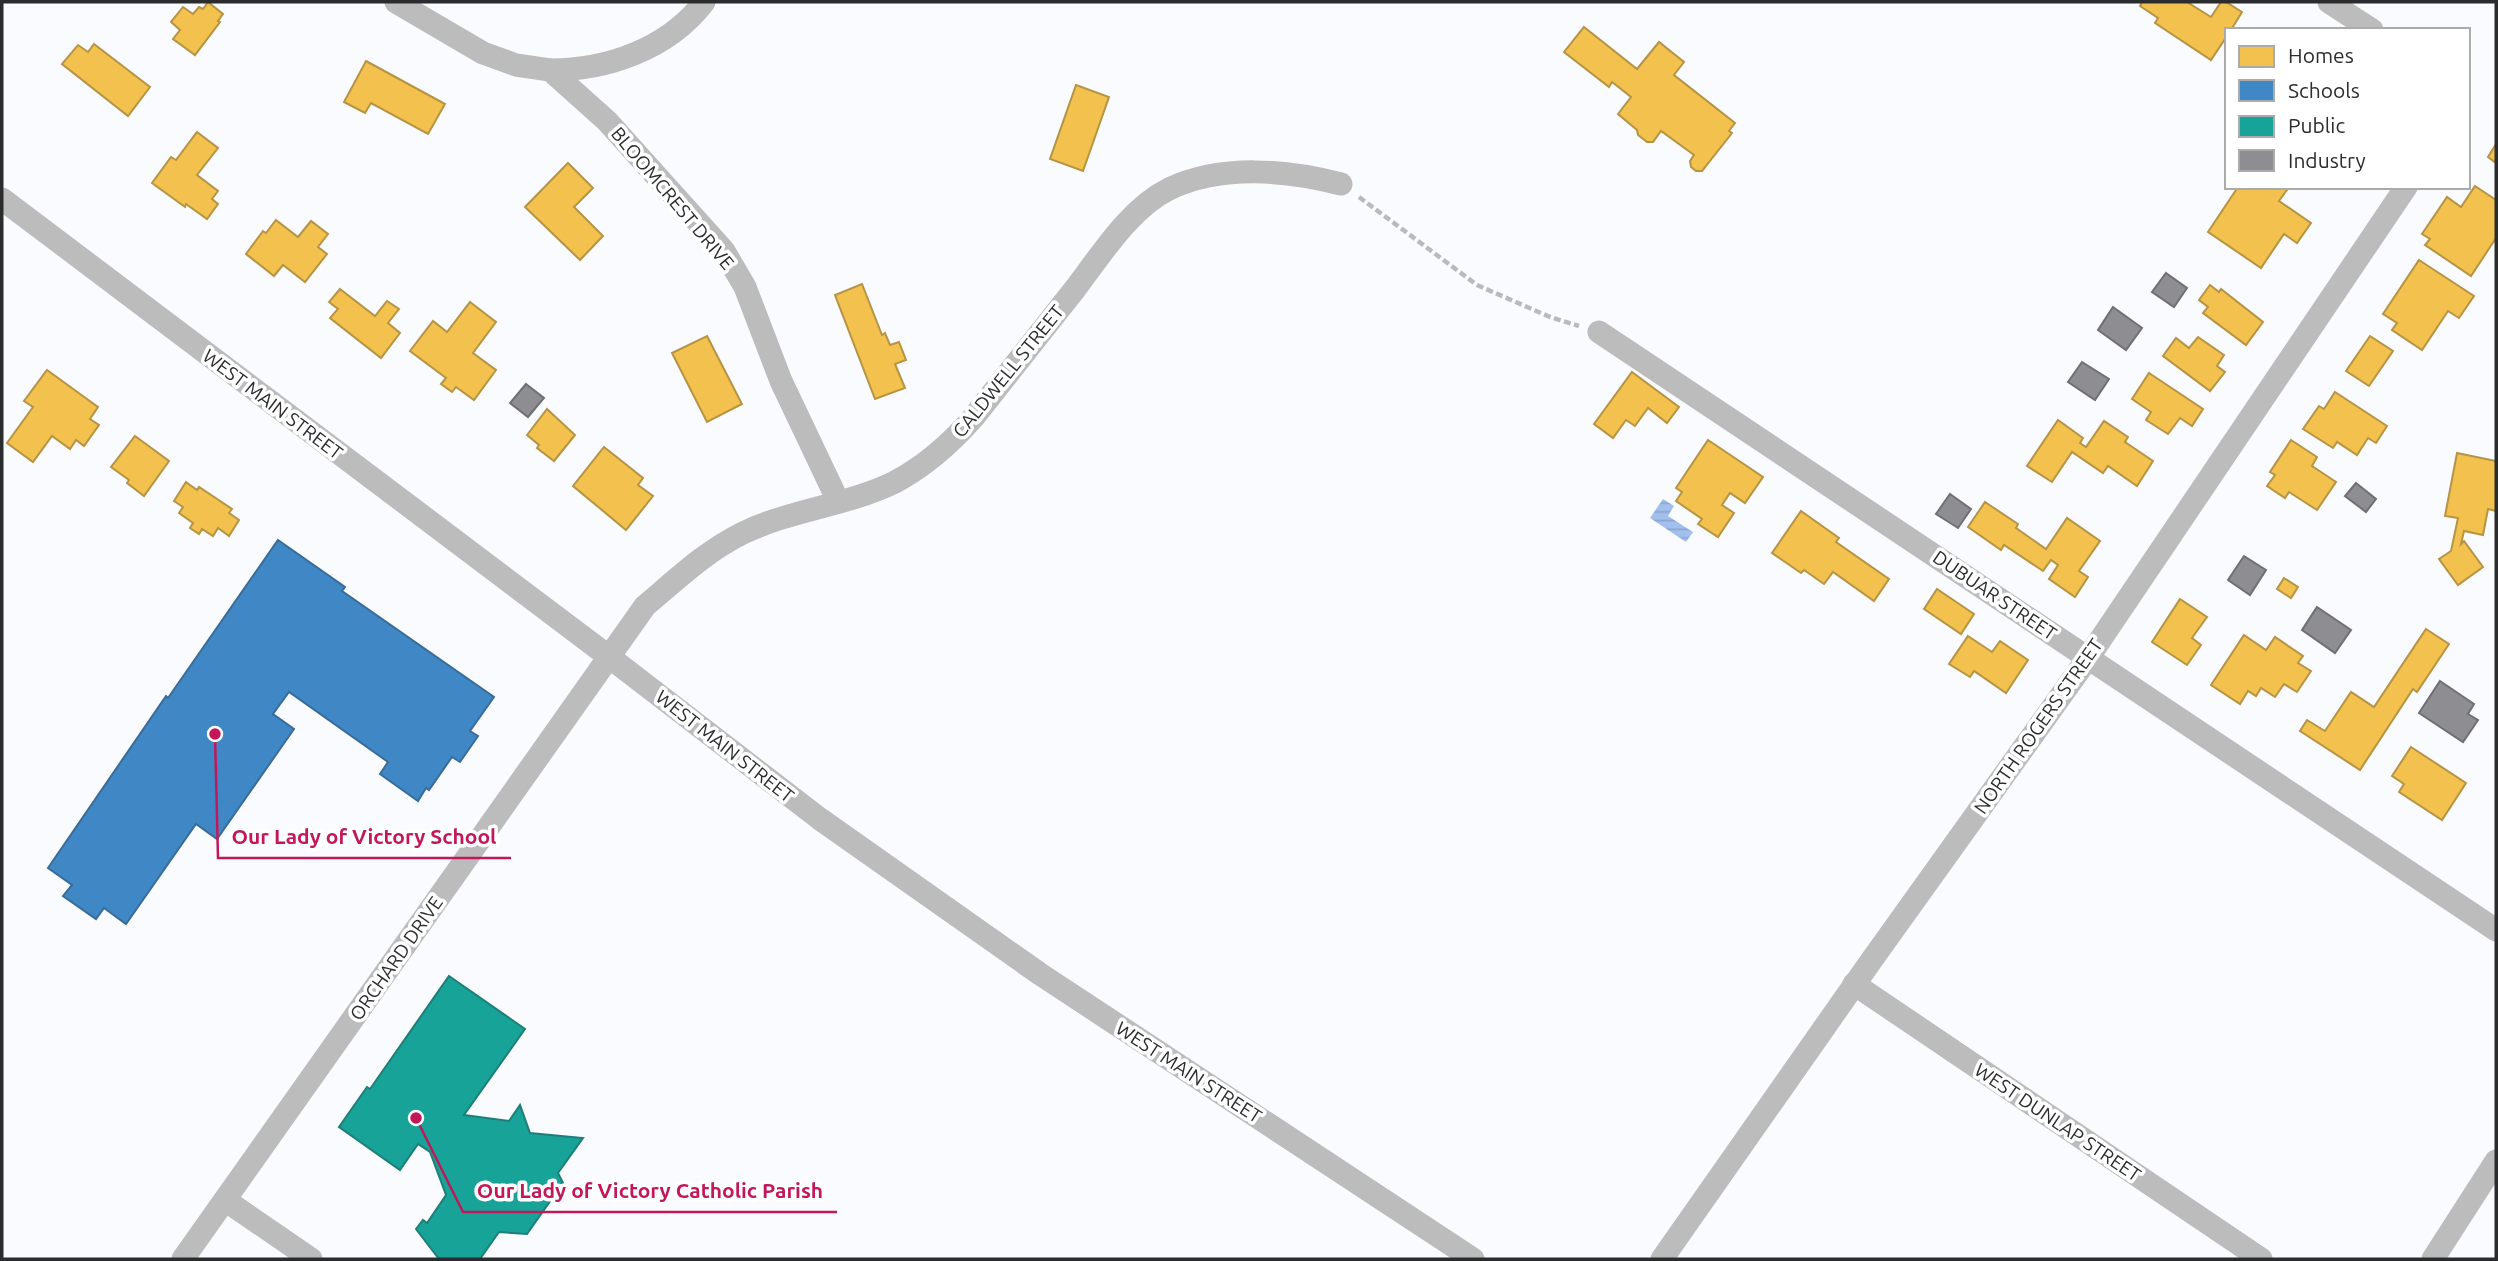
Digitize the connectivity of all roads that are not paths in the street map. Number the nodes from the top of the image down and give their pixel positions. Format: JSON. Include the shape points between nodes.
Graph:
{"nodes":[{"id":1,"x":396,"y":2,"type":"edge"},
{"id":2,"x":704,"y":2,"type":"edge"},
{"id":3,"x":2329,"y":2,"type":"edge"},
{"id":4,"x":2369,"y":28,"type":"edge"},
{"id":5,"x":550,"y":70,"type":"junction"},
{"id":6,"x":1341,"y":184,"type":"road end"},
{"id":7,"x":2405,"y":189,"type":"edge"},
{"id":8,"x":2,"y":199,"type":"edge"},
{"id":9,"x":1598,"y":332,"type":"road end"},
{"id":10,"x":838,"y":501,"type":"junction"},
{"id":11,"x":608,"y":656,"type":"junction"},
{"id":12,"x":2088,"y":658,"type":"junction"},
{"id":13,"x":2496,"y":930,"type":"edge"},
{"id":14,"x":1854,"y":984,"type":"junction"},
{"id":15,"x":2496,"y":1161,"type":"edge"},
{"id":16,"x":225,"y":1200,"type":"junction"},
{"id":17,"x":184,"y":1259,"type":"edge"},
{"id":18,"x":311,"y":1259,"type":"edge"},
{"id":19,"x":1473,"y":1259,"type":"edge"},
{"id":20,"x":1662,"y":1259,"type":"edge"},
{"id":21,"x":2261,"y":1259,"type":"edge"},
{"id":22,"x":2432,"y":1259,"type":"edge"}],
"edges":[{"from":1,"to":5,"type":"street","via":[[483,53],[516,65]]},
{"from":2,"to":5,"type":"street","via":[[668,35],[626,57],[599,66]]},
{"from":3,"to":4,"type":"street"},
{"from":5,"to":10,"type":"street","name":"BLOOMCREST DRIVE","via":[[607,121],[724,251]]},
{"from":6,"to":10,"type":"street","name":"CALDWELL STREET","via":[[1306,175],[1234,173],[1169,189],[1115,238],[958,435],[893,483]]},
{"from":7,"to":12,"type":"street","name":"NORTH ROGERS STREET"},
{"from":8,"to":11,"type":"street","name":"WEST MAIN STREET"},
{"from":9,"to":12,"type":"street","name":"DUBUAR STREET"},
{"from":10,"to":11,"type":"street","name":"CALDWELL STREET","via":[[768,523],[720,545],[645,606]]},
{"from":11,"to":16,"type":"street","name":"ORCHARD DRIVE"},
{"from":11,"to":19,"type":"street","name":"WEST MAIN STREET","via":[[964,923]]},
{"from":12,"to":13,"type":"street","name":"DUBUAR STREET"},
{"from":12,"to":14,"type":"street","name":"NORTH ROGERS STREET"},
{"from":14,"to":20,"type":"street","name":"NORTH ROGERS STREET"},
{"from":14,"to":21,"type":"street","name":"WEST DUNLAP STREET"},
{"from":15,"to":22,"type":"street"},
{"from":16,"to":17,"type":"street","name":"ORCHARD DRIVE"},
{"from":16,"to":18,"type":"street"}]}
